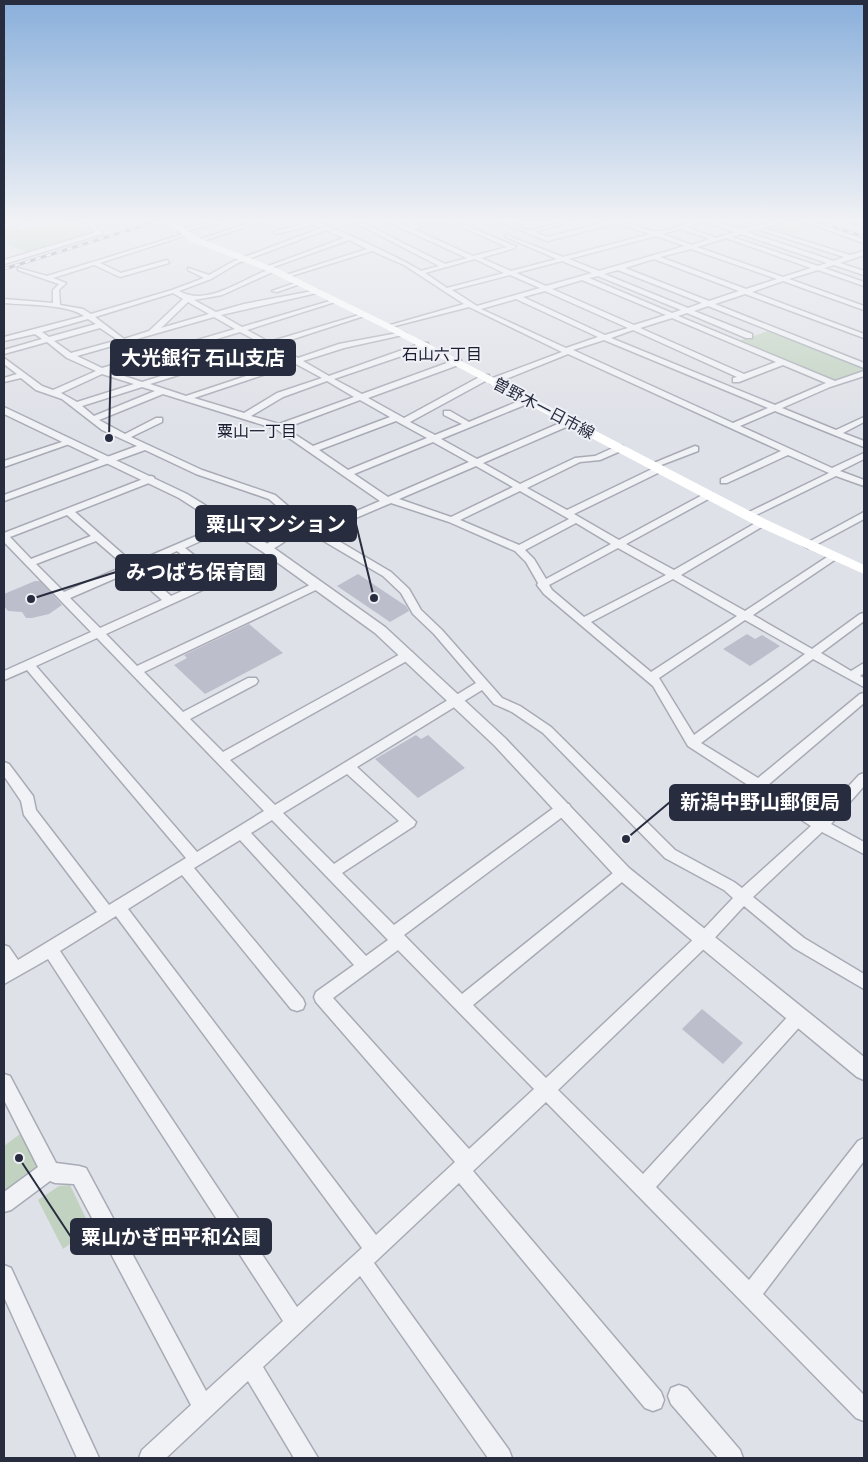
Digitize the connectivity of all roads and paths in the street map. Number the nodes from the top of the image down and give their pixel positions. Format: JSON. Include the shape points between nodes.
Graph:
{"nodes":[{"id":1,"x":57,"y":289,"type":"edge"},
{"id":2,"x":179,"y":289,"type":"edge"},
{"id":3,"x":230,"y":289,"type":"edge"},
{"id":4,"x":281,"y":289,"type":"edge"},
{"id":5,"x":312,"y":289,"type":"edge"},
{"id":6,"x":541,"y":289,"type":"edge"},
{"id":7,"x":548,"y":289,"type":"edge"},
{"id":8,"x":610,"y":289,"type":"edge"},
{"id":9,"x":636,"y":289,"type":"edge"},
{"id":10,"x":674,"y":289,"type":"edge"},
{"id":11,"x":740,"y":289,"type":"edge"},
{"id":12,"x":756,"y":289,"type":"edge"},
{"id":13,"x":810,"y":289,"type":"edge"},
{"id":14,"x":446,"y":290,"type":"edge"},
{"id":15,"x":174,"y":291,"type":"junction"},
{"id":16,"x":275,"y":291,"type":"dead end"},
{"id":17,"x":318,"y":292,"type":"junction"},
{"id":18,"x":747,"y":292,"type":"junction"},
{"id":19,"x":516,"y":297,"type":"junction"},
{"id":20,"x":188,"y":298,"type":"junction"},
{"id":21,"x":4,"y":301,"type":"edge"},
{"id":22,"x":335,"y":301,"type":"junction"},
{"id":23,"x":711,"y":304,"type":"junction"},
{"id":24,"x":57,"y":306,"type":"junction"},
{"id":25,"x":472,"y":307,"type":"junction"},
{"id":26,"x":864,"y":308,"type":"edge"},
{"id":27,"x":690,"y":311,"type":"junction"},
{"id":28,"x":215,"y":314,"type":"junction"},
{"id":29,"x":364,"y":315,"type":"junction"},
{"id":30,"x":90,"y":316,"type":"junction"},
{"id":31,"x":674,"y":316,"type":"junction"},
{"id":32,"x":102,"y":325,"type":"junction"},
{"id":33,"x":388,"y":327,"type":"junction"},
{"id":34,"x":635,"y":328,"type":"junction"},
{"id":35,"x":771,"y":328,"type":"junction"},
{"id":36,"x":241,"y":329,"type":"junction"},
{"id":37,"x":36,"y":331,"type":"junction"},
{"id":38,"x":152,"y":333,"type":"junction"},
{"id":39,"x":403,"y":334,"type":"junction"},
{"id":40,"x":749,"y":336,"type":"junction"},
{"id":41,"x":864,"y":336,"type":"edge"},
{"id":42,"x":605,"y":338,"type":"junction"},
{"id":43,"x":4,"y":339,"type":"edge"},
{"id":44,"x":48,"y":340,"type":"junction"},
{"id":45,"x":124,"y":341,"type":"junction"},
{"id":46,"x":734,"y":342,"type":"junction"},
{"id":47,"x":267,"y":345,"type":"junction"},
{"id":48,"x":425,"y":345,"type":"junction"},
{"id":49,"x":568,"y":350,"type":"junction"},
{"id":50,"x":4,"y":352,"type":"edge"},
{"id":51,"x":70,"y":356,"type":"junction"},
{"id":52,"x":4,"y":360,"type":"edge"},
{"id":53,"x":297,"y":361,"type":"junction"},
{"id":54,"x":458,"y":362,"type":"junction"},
{"id":55,"x":783,"y":362,"type":"junction"},
{"id":56,"x":864,"y":366,"type":"edge"},
{"id":57,"x":102,"y":371,"type":"junction"},
{"id":58,"x":864,"y":373,"type":"edge"},
{"id":59,"x":22,"y":375,"type":"junction"},
{"id":60,"x":744,"y":377,"type":"junction"},
{"id":61,"x":853,"y":377,"type":"junction"},
{"id":62,"x":327,"y":379,"type":"junction"},
{"id":63,"x":490,"y":379,"type":"junction"},
{"id":64,"x":4,"y":380,"type":"edge"},
{"id":65,"x":864,"y":382,"type":"edge"},
{"id":66,"x":141,"y":384,"type":"junction"},
{"id":67,"x":835,"y":384,"type":"junction"},
{"id":68,"x":722,"y":386,"type":"junction"},
{"id":69,"x":162,"y":391,"type":"junction"},
{"id":70,"x":54,"y":393,"type":"junction"},
{"id":71,"x":184,"y":398,"type":"junction"},
{"id":72,"x":360,"y":398,"type":"junction"},
{"id":73,"x":529,"y":400,"type":"junction"},
{"id":74,"x":76,"y":404,"type":"junction"},
{"id":75,"x":774,"y":407,"type":"junction"},
{"id":76,"x":4,"y":410,"type":"edge"},
{"id":77,"x":447,"y":412,"type":"dead end"},
{"id":78,"x":245,"y":416,"type":"junction"},
{"id":79,"x":94,"y":419,"type":"junction"},
{"id":80,"x":864,"y":419,"type":"edge"},
{"id":81,"x":159,"y":420,"type":"dead end"},
{"id":82,"x":399,"y":420,"type":"junction"},
{"id":83,"x":570,"y":422,"type":"junction"},
{"id":84,"x":469,"y":425,"type":"junction"},
{"id":85,"x":733,"y":426,"type":"junction"},
{"id":86,"x":279,"y":427,"type":"junction"},
{"id":87,"x":836,"y":433,"type":"junction"},
{"id":88,"x":125,"y":437,"type":"junction"},
{"id":89,"x":433,"y":440,"type":"junction"},
{"id":90,"x":71,"y":442,"type":"junction"},
{"id":91,"x":864,"y":444,"type":"edge"},
{"id":92,"x":144,"y":447,"type":"junction"},
{"id":93,"x":620,"y":448,"type":"junction"},
{"id":94,"x":696,"y":449,"type":"dead end"},
{"id":95,"x":314,"y":450,"type":"junction"},
{"id":96,"x":789,"y":451,"type":"junction"},
{"id":97,"x":864,"y":456,"type":"edge"},
{"id":98,"x":110,"y":460,"type":"junction"},
{"id":99,"x":4,"y":464,"type":"edge"},
{"id":100,"x":475,"y":464,"type":"junction"},
{"id":101,"x":656,"y":467,"type":"junction"},
{"id":102,"x":834,"y":472,"type":"junction"},
{"id":103,"x":347,"y":474,"type":"junction"},
{"id":104,"x":151,"y":479,"type":"junction"},
{"id":105,"x":724,"y":481,"type":"dead end"},
{"id":106,"x":864,"y":483,"type":"edge"},
{"id":107,"x":519,"y":489,"type":"junction"},
{"id":108,"x":709,"y":495,"type":"junction"},
{"id":109,"x":4,"y":498,"type":"edge"},
{"id":110,"x":389,"y":500,"type":"junction"},
{"id":111,"x":68,"y":511,"type":"junction"},
{"id":112,"x":864,"y":515,"type":"edge"},
{"id":113,"x":748,"y":516,"type":"junction"},
{"id":114,"x":570,"y":518,"type":"junction"},
{"id":115,"x":452,"y":520,"type":"junction"},
{"id":116,"x":762,"y":523,"type":"junction"},
{"id":117,"x":229,"y":524,"type":"junction"},
{"id":118,"x":306,"y":526,"type":"junction"},
{"id":119,"x":4,"y":536,"type":"edge"},
{"id":120,"x":98,"y":537,"type":"junction"},
{"id":121,"x":616,"y":544,"type":"junction"},
{"id":122,"x":808,"y":545,"type":"junction"},
{"id":123,"x":178,"y":547,"type":"junction"},
{"id":124,"x":519,"y":549,"type":"junction"},
{"id":125,"x":270,"y":552,"type":"junction"},
{"id":126,"x":834,"y":557,"type":"junction"},
{"id":127,"x":30,"y":563,"type":"junction"},
{"id":128,"x":133,"y":567,"type":"junction"},
{"id":129,"x":864,"y":570,"type":"edge"},
{"id":130,"x":673,"y":575,"type":"junction"},
{"id":131,"x":218,"y":579,"type":"junction"},
{"id":132,"x":542,"y":584,"type":"junction"},
{"id":133,"x":318,"y":585,"type":"junction"},
{"id":134,"x":64,"y":597,"type":"junction"},
{"id":135,"x":170,"y":600,"type":"junction"},
{"id":136,"x":745,"y":616,"type":"junction"},
{"id":137,"x":864,"y":616,"type":"edge"},
{"id":138,"x":584,"y":621,"type":"junction"},
{"id":139,"x":98,"y":633,"type":"junction"},
{"id":140,"x":408,"y":655,"type":"junction"},
{"id":141,"x":811,"y":655,"type":"junction"},
{"id":142,"x":29,"y":665,"type":"junction"},
{"id":143,"x":864,"y":667,"type":"edge"},
{"id":144,"x":137,"y":672,"type":"junction"},
{"id":145,"x":4,"y":676,"type":"edge"},
{"id":146,"x":852,"y":676,"type":"junction"},
{"id":147,"x":652,"y":677,"type":"junction"},
{"id":148,"x":252,"y":681,"type":"dead end"},
{"id":149,"x":864,"y":683,"type":"edge"},
{"id":150,"x":483,"y":684,"type":"junction"},
{"id":151,"x":864,"y":697,"type":"edge"},
{"id":152,"x":457,"y":700,"type":"junction"},
{"id":153,"x":182,"y":717,"type":"junction"},
{"id":154,"x":692,"y":742,"type":"junction"},
{"id":155,"x":223,"y":758,"type":"junction"},
{"id":156,"x":4,"y":767,"type":"edge"},
{"id":157,"x":348,"y":767,"type":"junction"},
{"id":158,"x":864,"y":778,"type":"edge"},
{"id":159,"x":757,"y":786,"type":"junction"},
{"id":160,"x":564,"y":808,"type":"junction"},
{"id":161,"x":274,"y":812,"type":"junction"},
{"id":162,"x":821,"y":825,"type":"junction"},
{"id":163,"x":241,"y":832,"type":"junction"},
{"id":164,"x":864,"y":848,"type":"edge"},
{"id":165,"x":190,"y":863,"type":"junction"},
{"id":166,"x":333,"y":872,"type":"junction"},
{"id":167,"x":623,"y":873,"type":"junction"},
{"id":168,"x":743,"y":897,"type":"junction"},
{"id":169,"x":112,"y":910,"type":"junction"},
{"id":170,"x":396,"y":936,"type":"junction"},
{"id":171,"x":704,"y":939,"type":"junction"},
{"id":172,"x":50,"y":949,"type":"junction"},
{"id":173,"x":4,"y":952,"type":"edge"},
{"id":174,"x":364,"y":965,"type":"junction"},
{"id":175,"x":9,"y":974,"type":"edge"},
{"id":176,"x":864,"y":982,"type":"edge"},
{"id":177,"x":297,"y":1004,"type":"dead end"},
{"id":178,"x":461,"y":1004,"type":"junction"},
{"id":179,"x":798,"y":1017,"type":"junction"},
{"id":180,"x":864,"y":1070,"type":"edge"},
{"id":181,"x":4,"y":1082,"type":"edge"},
{"id":182,"x":547,"y":1089,"type":"junction"},
{"id":183,"x":861,"y":1158,"type":"edge"},
{"id":184,"x":464,"y":1166,"type":"junction"},
{"id":185,"x":49,"y":1170,"type":"junction"},
{"id":186,"x":644,"y":1187,"type":"junction"},
{"id":187,"x":4,"y":1203,"type":"edge"},
{"id":188,"x":368,"y":1255,"type":"junction"},
{"id":189,"x":4,"y":1275,"type":"edge"},
{"id":190,"x":750,"y":1294,"type":"junction"},
{"id":191,"x":296,"y":1323,"type":"junction"},
{"id":192,"x":250,"y":1365,"type":"junction"},
{"id":193,"x":679,"y":1396,"type":"dead end"},
{"id":194,"x":653,"y":1400,"type":"dead end"},
{"id":195,"x":204,"y":1408,"type":"junction"},
{"id":196,"x":864,"y":1410,"type":"edge"},
{"id":197,"x":88,"y":1458,"type":"edge"},
{"id":198,"x":150,"y":1458,"type":"edge"},
{"id":199,"x":307,"y":1458,"type":"edge"},
{"id":200,"x":501,"y":1458,"type":"edge"},
{"id":201,"x":732,"y":1458,"type":"edge"}],
"edges":[{"from":1,"to":24,"type":"street"},
{"from":2,"to":15,"type":"street"},
{"from":3,"to":20,"type":"street","via":[[220,294]]},
{"from":4,"to":16,"type":"street"},
{"from":5,"to":17,"type":"main road","name":"曽野木一日市線"},
{"from":6,"to":19,"type":"street"},
{"from":7,"to":34,"type":"street"},
{"from":8,"to":31,"type":"street"},
{"from":9,"to":27,"type":"street"},
{"from":10,"to":23,"type":"street"},
{"from":11,"to":18,"type":"street"},
{"from":12,"to":18,"type":"street"},
{"from":13,"to":26,"type":"street"},
{"from":14,"to":25,"type":"street"},
{"from":15,"to":20,"type":"street"},
{"from":15,"to":30,"type":"street"},
{"from":17,"to":22,"type":"main road","name":"曽野木一日市線"},
{"from":17,"to":28,"type":"street","via":[[259,302]]},
{"from":18,"to":23,"type":"street"},
{"from":18,"to":41,"type":"street"},
{"from":19,"to":25,"type":"street"},
{"from":19,"to":42,"type":"street"},
{"from":20,"to":28,"type":"street"},
{"from":20,"to":38,"type":"street"},
{"from":21,"to":24,"type":"street"},
{"from":22,"to":29,"type":"main road","name":"曽野木一日市線"},
{"from":22,"to":36,"type":"street"},
{"from":23,"to":27,"type":"street"},
{"from":23,"to":35,"type":"street"},
{"from":24,"to":30,"type":"street","via":[[81,310]]},
{"from":25,"to":33,"type":"street"},
{"from":25,"to":49,"type":"street"},
{"from":27,"to":31,"type":"street"},
{"from":27,"to":40,"type":"street"},
{"from":28,"to":36,"type":"street"},
{"from":28,"to":38,"type":"street"},
{"from":29,"to":33,"type":"main road","name":"曽野木一日市線"},
{"from":29,"to":47,"type":"street"},
{"from":30,"to":32,"type":"street"},
{"from":30,"to":37,"type":"street"},
{"from":31,"to":34,"type":"street"},
{"from":31,"to":46,"type":"street"},
{"from":32,"to":44,"type":"street"},
{"from":32,"to":45,"type":"street"},
{"from":33,"to":39,"type":"main road","name":"曽野木一日市線"},
{"from":34,"to":42,"type":"street"},
{"from":34,"to":60,"type":"street"},
{"from":35,"to":40,"type":"street"},
{"from":35,"to":56,"type":"street"},
{"from":36,"to":47,"type":"street"},
{"from":36,"to":57,"type":"street"},
{"from":37,"to":43,"type":"street"},
{"from":37,"to":44,"type":"street"},
{"from":38,"to":45,"type":"street"},
{"from":39,"to":48,"type":"main road","name":"曽野木一日市線"},
{"from":39,"to":53,"type":"street","via":[[342,346]]},
{"from":40,"to":46,"type":"street"},
{"from":42,"to":49,"type":"street"},
{"from":42,"to":68,"type":"street"},
{"from":44,"to":50,"type":"street"},
{"from":44,"to":51,"type":"street"},
{"from":45,"to":51,"type":"street"},
{"from":46,"to":55,"type":"street"},
{"from":47,"to":53,"type":"street"},
{"from":47,"to":66,"type":"street"},
{"from":48,"to":54,"type":"main road","name":"曽野木一日市線"},
{"from":48,"to":62,"type":"street"},
{"from":49,"to":63,"type":"street"},
{"from":49,"to":85,"type":"street"},
{"from":51,"to":57,"type":"street"},
{"from":52,"to":59,"type":"street"},
{"from":53,"to":62,"type":"street"},
{"from":53,"to":71,"type":"street"},
{"from":54,"to":63,"type":"main road","name":"曽野木一日市線"},
{"from":54,"to":72,"type":"street"},
{"from":55,"to":60,"type":"street"},
{"from":55,"to":67,"type":"street"},
{"from":57,"to":66,"type":"street"},
{"from":57,"to":70,"type":"street"},
{"from":58,"to":61,"type":"street"},
{"from":59,"to":64,"type":"street"},
{"from":59,"to":70,"type":"street","via":[[39,388]]},
{"from":60,"to":68,"type":"street"},
{"from":61,"to":65,"type":"street"},
{"from":61,"to":67,"type":"street"},
{"from":62,"to":72,"type":"street"},
{"from":62,"to":78,"type":"street","via":[[280,395]]},
{"from":63,"to":73,"type":"main road","name":"曽野木一日市線"},
{"from":63,"to":82,"type":"street"},
{"from":66,"to":69,"type":"street"},
{"from":66,"to":74,"type":"street"},
{"from":67,"to":75,"type":"street"},
{"from":68,"to":75,"type":"street"},
{"from":69,"to":71,"type":"street"},
{"from":69,"to":79,"type":"street"},
{"from":70,"to":74,"type":"street"},
{"from":71,"to":78,"type":"street"},
{"from":72,"to":82,"type":"street"},
{"from":72,"to":86,"type":"street"},
{"from":73,"to":83,"type":"main road","name":"曽野木一日市線"},
{"from":73,"to":84,"type":"street"},
{"from":74,"to":79,"type":"street"},
{"from":75,"to":85,"type":"street"},
{"from":75,"to":87,"type":"street"},
{"from":76,"to":90,"type":"street"},
{"from":77,"to":84,"type":"street"},
{"from":78,"to":86,"type":"street"},
{"from":79,"to":88,"type":"street"},
{"from":80,"to":87,"type":"street"},
{"from":81,"to":88,"type":"street"},
{"from":82,"to":89,"type":"street"},
{"from":82,"to":95,"type":"street"},
{"from":83,"to":93,"type":"main road","name":"曽野木一日市線"},
{"from":83,"to":100,"type":"street"},
{"from":84,"to":89,"type":"street"},
{"from":85,"to":96,"type":"street"},
{"from":86,"to":95,"type":"street"},
{"from":87,"to":91,"type":"street"},
{"from":88,"to":92,"type":"street"},
{"from":89,"to":100,"type":"street"},
{"from":89,"to":103,"type":"street"},
{"from":90,"to":98,"type":"street"},
{"from":90,"to":99,"type":"street"},
{"from":92,"to":98,"type":"street"},
{"from":92,"to":118,"type":"street","via":[[199,472],[272,497]]},
{"from":93,"to":101,"type":"main road","name":"曽野木一日市線"},
{"from":93,"to":107,"type":"street","via":[[597,458],[578,460]]},
{"from":94,"to":101,"type":"street"},
{"from":95,"to":103,"type":"street"},
{"from":96,"to":102,"type":"street"},
{"from":96,"to":105,"type":"street"},
{"from":97,"to":102,"type":"street"},
{"from":98,"to":104,"type":"street"},
{"from":98,"to":109,"type":"street"},
{"from":100,"to":107,"type":"street"},
{"from":100,"to":110,"type":"street"},
{"from":101,"to":108,"type":"main road","name":"曽野木一日市線"},
{"from":101,"to":114,"type":"street"},
{"from":102,"to":106,"type":"street"},
{"from":102,"to":113,"type":"street"},
{"from":103,"to":110,"type":"street"},
{"from":104,"to":111,"type":"street"},
{"from":104,"to":117,"type":"street"},
{"from":107,"to":114,"type":"street"},
{"from":107,"to":115,"type":"street"},
{"from":108,"to":113,"type":"main road","name":"曽野木一日市線"},
{"from":108,"to":121,"type":"street"},
{"from":110,"to":115,"type":"street"},
{"from":110,"to":118,"type":"street","via":[[348,518]]},
{"from":111,"to":119,"type":"street"},
{"from":111,"to":120,"type":"street"},
{"from":112,"to":122,"type":"street"},
{"from":113,"to":116,"type":"main road","name":"曽野木一日市線"},
{"from":114,"to":121,"type":"street"},
{"from":114,"to":124,"type":"street"},
{"from":115,"to":124,"type":"street"},
{"from":116,"to":122,"type":"main road","name":"曽野木一日市線"},
{"from":116,"to":130,"type":"street"},
{"from":117,"to":123,"type":"street"},
{"from":117,"to":125,"type":"street"},
{"from":118,"to":125,"type":"street","via":[[282,537]]},
{"from":118,"to":150,"type":"street","via":[[388,574],[410,598],[417,612]]},
{"from":119,"to":127,"type":"street"},
{"from":120,"to":127,"type":"street"},
{"from":120,"to":128,"type":"street"},
{"from":121,"to":130,"type":"street"},
{"from":121,"to":132,"type":"street"},
{"from":122,"to":126,"type":"main road","name":"曽野木一日市線"},
{"from":123,"to":128,"type":"street"},
{"from":123,"to":131,"type":"street"},
{"from":124,"to":132,"type":"street","via":[[530,561]]},
{"from":125,"to":131,"type":"street"},
{"from":125,"to":133,"type":"street"},
{"from":126,"to":129,"type":"main road","name":"曽野木一日市線"},
{"from":126,"to":136,"type":"street"},
{"from":127,"to":134,"type":"street"},
{"from":128,"to":134,"type":"street"},
{"from":128,"to":135,"type":"street"},
{"from":130,"to":136,"type":"street"},
{"from":130,"to":138,"type":"street"},
{"from":131,"to":135,"type":"street"},
{"from":132,"to":138,"type":"street"},
{"from":133,"to":140,"type":"street","via":[[380,630]]},
{"from":133,"to":144,"type":"street"},
{"from":134,"to":139,"type":"street"},
{"from":135,"to":139,"type":"street"},
{"from":136,"to":141,"type":"street"},
{"from":136,"to":147,"type":"street"},
{"from":137,"to":141,"type":"street"},
{"from":138,"to":147,"type":"street"},
{"from":139,"to":142,"type":"street"},
{"from":139,"to":144,"type":"street"},
{"from":140,"to":152,"type":"street"},
{"from":140,"to":155,"type":"street"},
{"from":141,"to":146,"type":"street"},
{"from":141,"to":154,"type":"street"},
{"from":142,"to":145,"type":"street"},
{"from":142,"to":165,"type":"street"},
{"from":143,"to":146,"type":"street"},
{"from":144,"to":153,"type":"street"},
{"from":146,"to":149,"type":"street"},
{"from":147,"to":154,"type":"street"},
{"from":148,"to":153,"type":"street"},
{"from":150,"to":152,"type":"street"},
{"from":150,"to":168,"type":"street","via":[[498,701],[547,730],[670,854]]},
{"from":151,"to":159,"type":"street"},
{"from":152,"to":157,"type":"street"},
{"from":152,"to":160,"type":"street"},
{"from":153,"to":155,"type":"street"},
{"from":154,"to":159,"type":"street"},
{"from":155,"to":161,"type":"street"},
{"from":156,"to":169,"type":"street","via":[[28,800],[29,811]]},
{"from":157,"to":161,"type":"street"},
{"from":157,"to":166,"type":"street","via":[[409,822]]},
{"from":158,"to":162,"type":"street"},
{"from":159,"to":162,"type":"street"},
{"from":160,"to":167,"type":"street"},
{"from":160,"to":170,"type":"street"},
{"from":161,"to":163,"type":"street"},
{"from":161,"to":166,"type":"street"},
{"from":162,"to":164,"type":"street"},
{"from":162,"to":168,"type":"street"},
{"from":163,"to":165,"type":"street"},
{"from":163,"to":174,"type":"street"},
{"from":165,"to":169,"type":"street"},
{"from":165,"to":177,"type":"street"},
{"from":166,"to":170,"type":"street"},
{"from":167,"to":171,"type":"street"},
{"from":167,"to":178,"type":"street"},
{"from":168,"to":171,"type":"street"},
{"from":168,"to":176,"type":"street","via":[[798,943]]},
{"from":169,"to":172,"type":"street"},
{"from":169,"to":188,"type":"street"},
{"from":170,"to":174,"type":"street"},
{"from":170,"to":178,"type":"street"},
{"from":171,"to":179,"type":"street"},
{"from":171,"to":182,"type":"street"},
{"from":172,"to":175,"type":"street"},
{"from":172,"to":191,"type":"street"},
{"from":173,"to":175,"type":"street"},
{"from":174,"to":184,"type":"street","via":[[322,997]]},
{"from":178,"to":182,"type":"street"},
{"from":179,"to":180,"type":"street"},
{"from":179,"to":186,"type":"street"},
{"from":181,"to":185,"type":"street"},
{"from":182,"to":184,"type":"street"},
{"from":182,"to":186,"type":"street"},
{"from":183,"to":190,"type":"street"},
{"from":184,"to":188,"type":"street"},
{"from":184,"to":194,"type":"street"},
{"from":185,"to":187,"type":"street"},
{"from":185,"to":195,"type":"street","via":[[56,1174],[79,1175]]},
{"from":186,"to":190,"type":"street"},
{"from":188,"to":191,"type":"street"},
{"from":188,"to":200,"type":"street"},
{"from":189,"to":197,"type":"street"},
{"from":190,"to":196,"type":"street"},
{"from":191,"to":192,"type":"street"},
{"from":192,"to":195,"type":"street"},
{"from":192,"to":199,"type":"street"},
{"from":193,"to":201,"type":"street"},
{"from":195,"to":198,"type":"street"}]}
